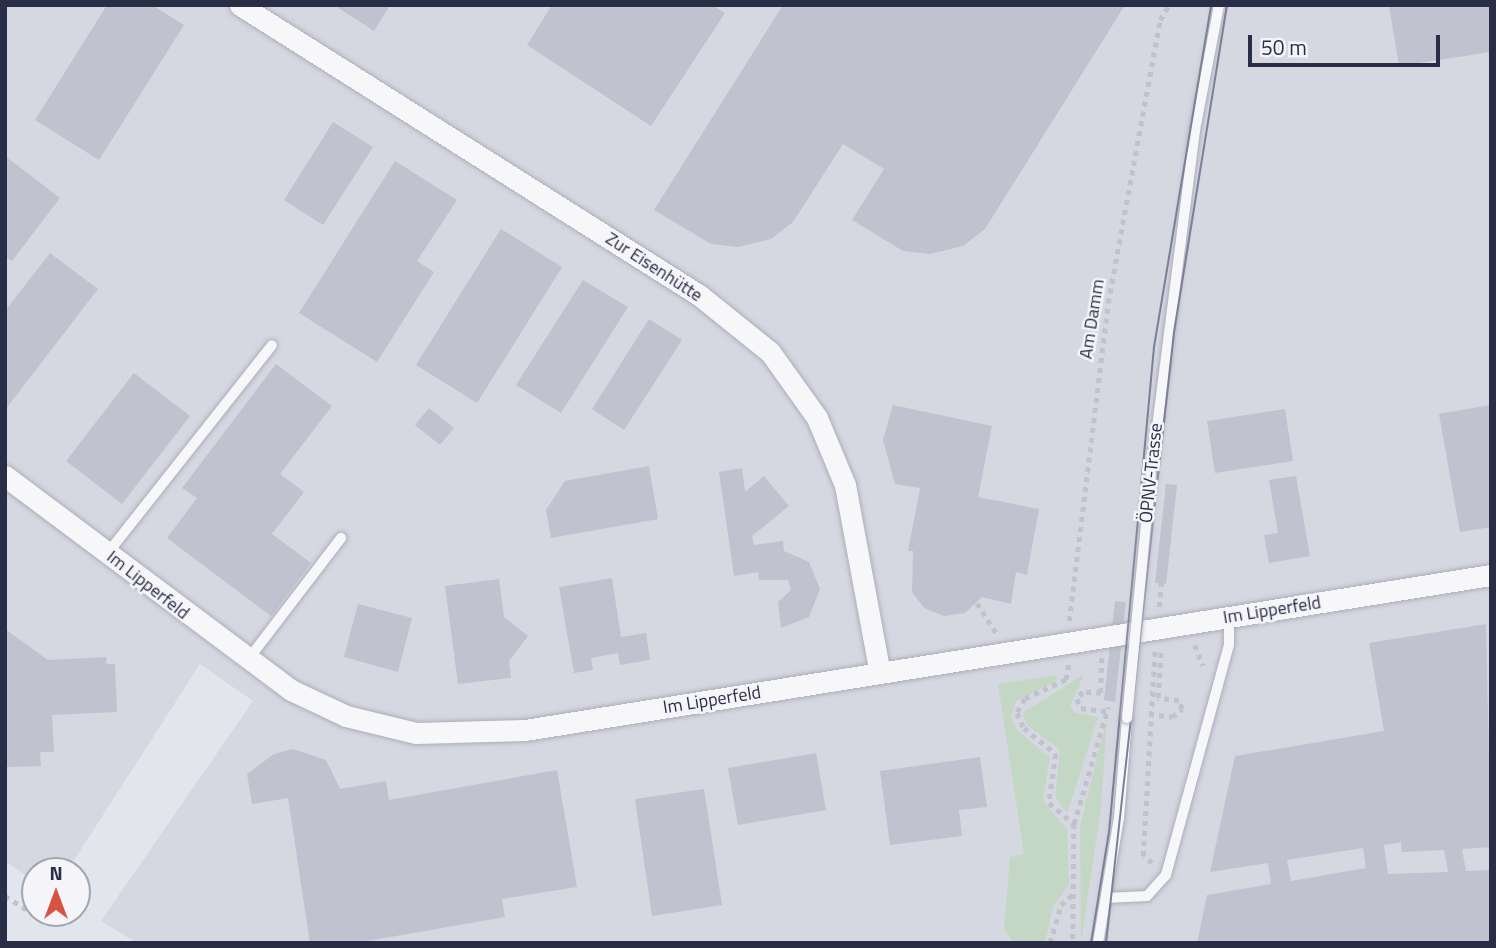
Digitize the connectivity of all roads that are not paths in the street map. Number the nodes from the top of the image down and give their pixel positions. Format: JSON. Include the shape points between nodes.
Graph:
{"nodes":[{"id":1,"x":240,"y":5,"type":"edge"},
{"id":2,"x":1218,"y":11,"type":"edge"},
{"id":3,"x":272,"y":345,"type":"dead end"},
{"id":4,"x":5,"y":476,"type":"edge"},
{"id":5,"x":341,"y":538,"type":"dead end"},
{"id":6,"x":107,"y":554,"type":"junction"},
{"id":7,"x":1491,"y":575,"type":"edge"},
{"id":8,"x":1229,"y":617,"type":"junction"},
{"id":9,"x":247,"y":661,"type":"junction"},
{"id":10,"x":880,"y":673,"type":"junction"},
{"id":11,"x":1106,"y":898,"type":"junction"},
{"id":12,"x":1098,"y":943,"type":"edge"}],
"edges":[{"from":1,"to":10,"type":"street","name":"Zur Eisenhütte","via":[[699,295],[770,352],[805,396],[845,485]]},
{"from":2,"to":11,"type":"lane","name":"ÖPNV-Trasse","bridge":true,"via":[[1195,130],[1151,474]]},
{"from":3,"to":6,"type":"lane"},
{"from":4,"to":6,"type":"street","name":"Im Lipperfeld"},
{"from":5,"to":9,"type":"lane"},
{"from":6,"to":9,"type":"street","name":"Im Lipperfeld"},
{"from":7,"to":8,"type":"street","name":"Im Lipperfeld"},
{"from":8,"to":10,"type":"street","name":"Im Lipperfeld"},
{"from":8,"to":11,"type":"lane","via":[[1229,644],[1166,875],[1147,896]]},
{"from":9,"to":10,"type":"street","name":"Im Lipperfeld","via":[[346,716],[392,729],[455,734],[524,730]]},
{"from":11,"to":12,"type":"lane","name":"ÖPNV-Trasse"}]}
